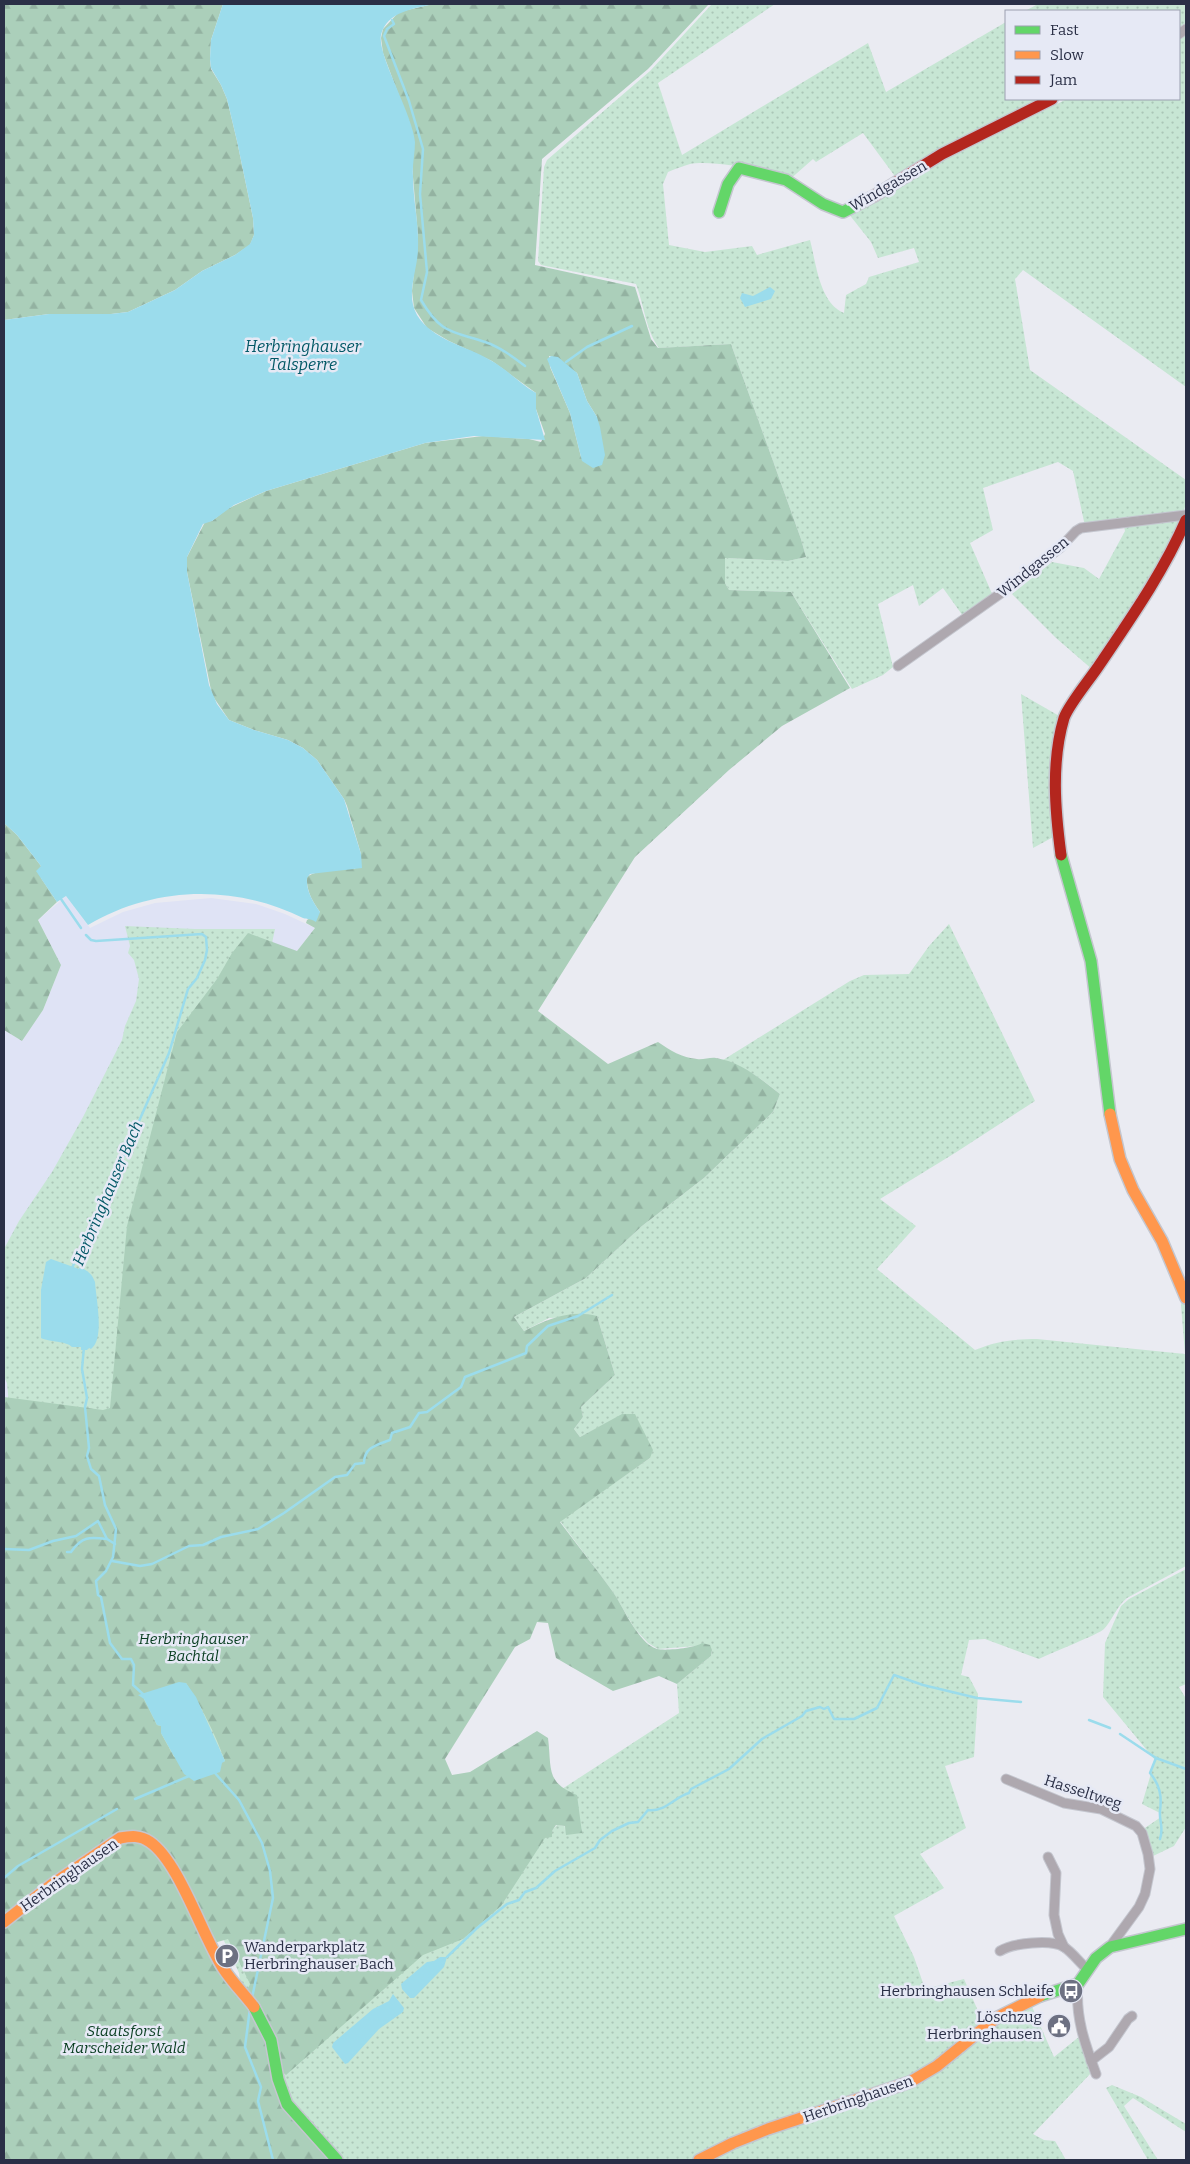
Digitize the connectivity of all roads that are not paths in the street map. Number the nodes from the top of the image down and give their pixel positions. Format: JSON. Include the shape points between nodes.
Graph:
{"nodes":[{"id":1,"x":1050,"y":100,"type":"edge"},
{"id":2,"x":719,"y":212,"type":"dead end"},
{"id":3,"x":1186,"y":515,"type":"edge"},
{"id":4,"x":1186,"y":520,"type":"edge"},
{"id":5,"x":898,"y":666,"type":"dead end"},
{"id":6,"x":1186,"y":1298,"type":"edge"},
{"id":7,"x":1006,"y":1778,"type":"dead end"},
{"id":8,"x":1048,"y":1857,"type":"dead end"},
{"id":9,"x":4,"y":1922,"type":"edge"},
{"id":10,"x":1186,"y":1929,"type":"edge"},
{"id":11,"x":1064,"y":1947,"type":"junction"},
{"id":12,"x":1110,"y":1948,"type":"junction"},
{"id":13,"x":1000,"y":1951,"type":"dead end"},
{"id":14,"x":1087,"y":1969,"type":"junction"},
{"id":15,"x":1078,"y":1984,"type":"junction"},
{"id":16,"x":1132,"y":2016,"type":"dead end"},
{"id":17,"x":1091,"y":2061,"type":"junction"},
{"id":18,"x":1096,"y":2074,"type":"dead end"},
{"id":19,"x":337,"y":2160,"type":"edge"},
{"id":20,"x":699,"y":2160,"type":"edge"}],
"edges":[{"from":1,"to":2,"type":"street","name":"Windgassen","via":[[942,154],[843,212],[813,199],[778,177],[739,168],[728,184]]},
{"from":3,"to":5,"type":"street","name":"Windgassen","via":[[1081,528],[1004,592]]},
{"from":4,"to":6,"type":"street","via":[[1136,610],[1065,716],[1058,745],[1055,809],[1062,863],[1091,961],[1110,1116],[1120,1159],[1133,1190],[1166,1248]]},
{"from":7,"to":12,"type":"street","name":"Hasseltweg","via":[[1064,1803],[1101,1809],[1132,1823],[1142,1833],[1150,1869],[1145,1894]]},
{"from":8,"to":11,"type":"street","via":[[1056,1873],[1055,1921]]},
{"from":9,"to":19,"type":"street","name":"Herbringhausen","via":[[109,1845],[129,1835],[144,1838],[156,1846],[171,1866],[223,1968],[264,2024],[287,2104]]},
{"from":10,"to":12,"type":"street"},
{"from":11,"to":13,"type":"street","via":[[1019,1944]]},
{"from":11,"to":14,"type":"street"},
{"from":12,"to":14,"type":"street"},
{"from":14,"to":15,"type":"street"},
{"from":15,"to":17,"type":"street","via":[[1078,2015]]},
{"from":15,"to":20,"type":"street","name":"Herbringhausen","via":[[1021,2003],[986,2024],[932,2069],[898,2088],[842,2104],[725,2146]]},
{"from":16,"to":17,"type":"street","via":[[1109,2047]]},
{"from":17,"to":18,"type":"street"}]}
